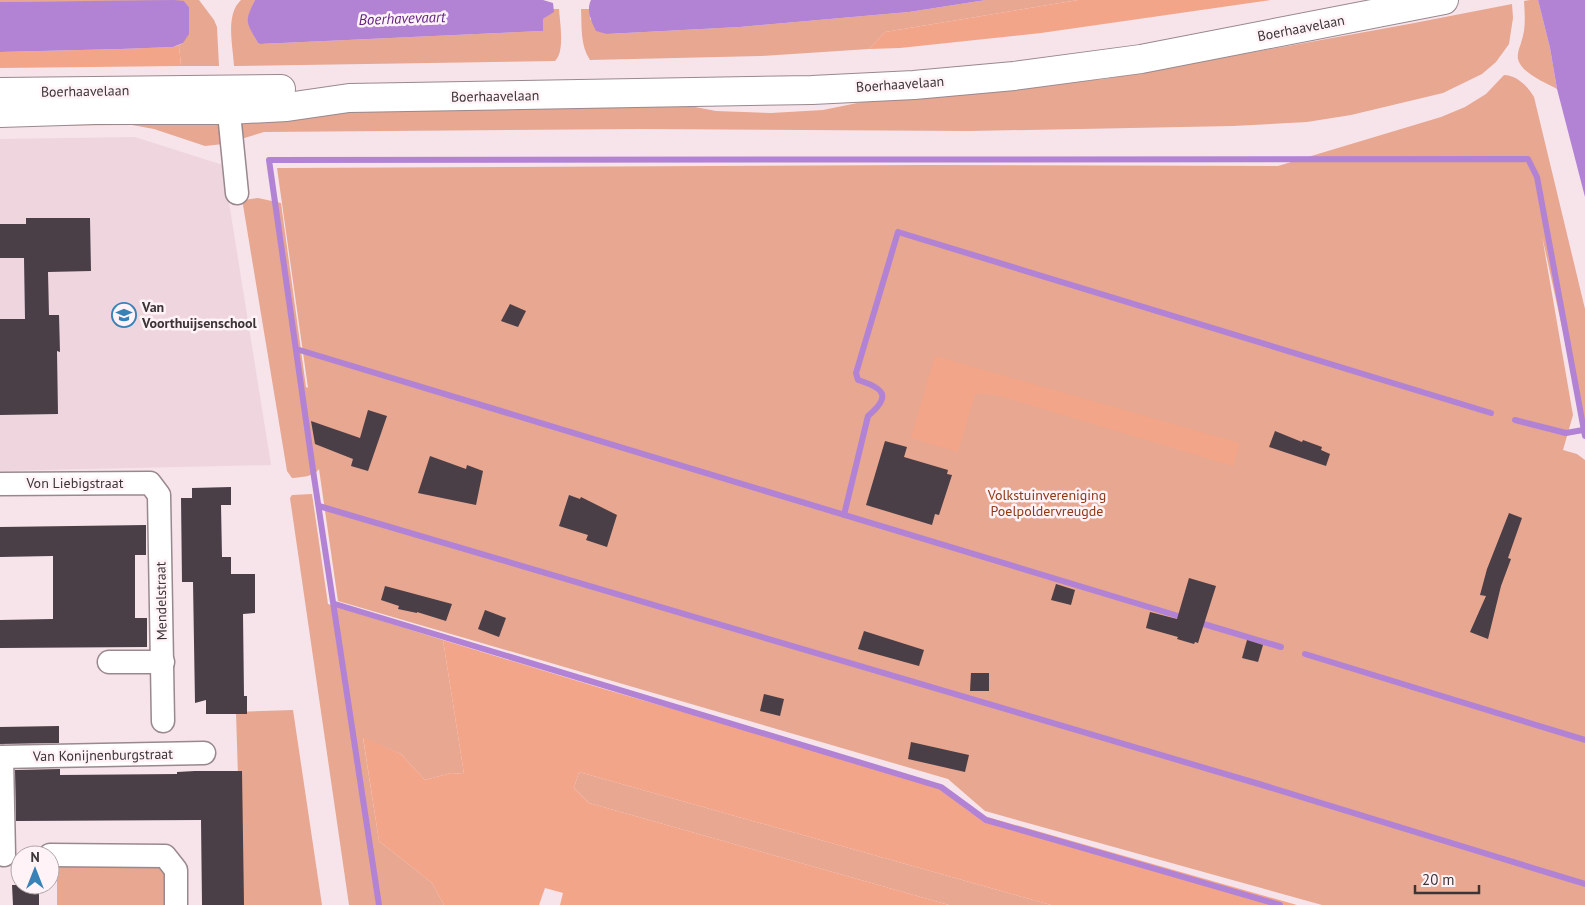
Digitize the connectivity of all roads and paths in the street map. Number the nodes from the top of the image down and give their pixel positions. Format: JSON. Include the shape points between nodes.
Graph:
{"nodes":[{"id":1,"x":1444,"y":0,"type":"edge"},
{"id":2,"x":0,"y":92,"type":"edge"},
{"id":3,"x":227,"y":100,"type":"junction"},
{"id":4,"x":0,"y":113,"type":"edge"},
{"id":5,"x":237,"y":193,"type":"dead end"},
{"id":6,"x":150,"y":483,"type":"joint"},
{"id":7,"x":0,"y":484,"type":"edge"},
{"id":8,"x":109,"y":662,"type":"dead end"},
{"id":9,"x":163,"y":662,"type":"junction"},
{"id":10,"x":163,"y":721,"type":"dead end"},
{"id":11,"x":204,"y":753,"type":"dead end"},
{"id":12,"x":1,"y":757,"type":"edge"},
{"id":13,"x":8,"y":855,"type":"edge"},
{"id":14,"x":60,"y":855,"type":"edge"},
{"id":15,"x":176,"y":905,"type":"edge"}],
"edges":[{"from":1,"to":3,"type":"main road","name":"Boerhaavelaan","via":[[1141,59],[1014,76],[812,90],[349,98],[287,107]]},
{"from":2,"to":3,"type":"main road","name":"Boerhaavelaan"},
{"from":3,"to":4,"type":"main road","name":"Boerhaavelaan"},
{"from":3,"to":5,"type":"street"},
{"from":6,"to":7,"type":"street","name":"Von Liebigstraat"},
{"from":6,"to":9,"type":"street","name":"Mendelstraat","via":[[159,495]]},
{"from":8,"to":9,"type":"street"},
{"from":9,"to":10,"type":"street","name":"Mendelstraat"},
{"from":11,"to":12,"type":"street","name":"Van Konijnenburgstraat"},
{"from":12,"to":13,"type":"street","name":"Van Konijnenburgstraat"},
{"from":14,"to":15,"type":"street","via":[[165,856],[176,870]]}]}
